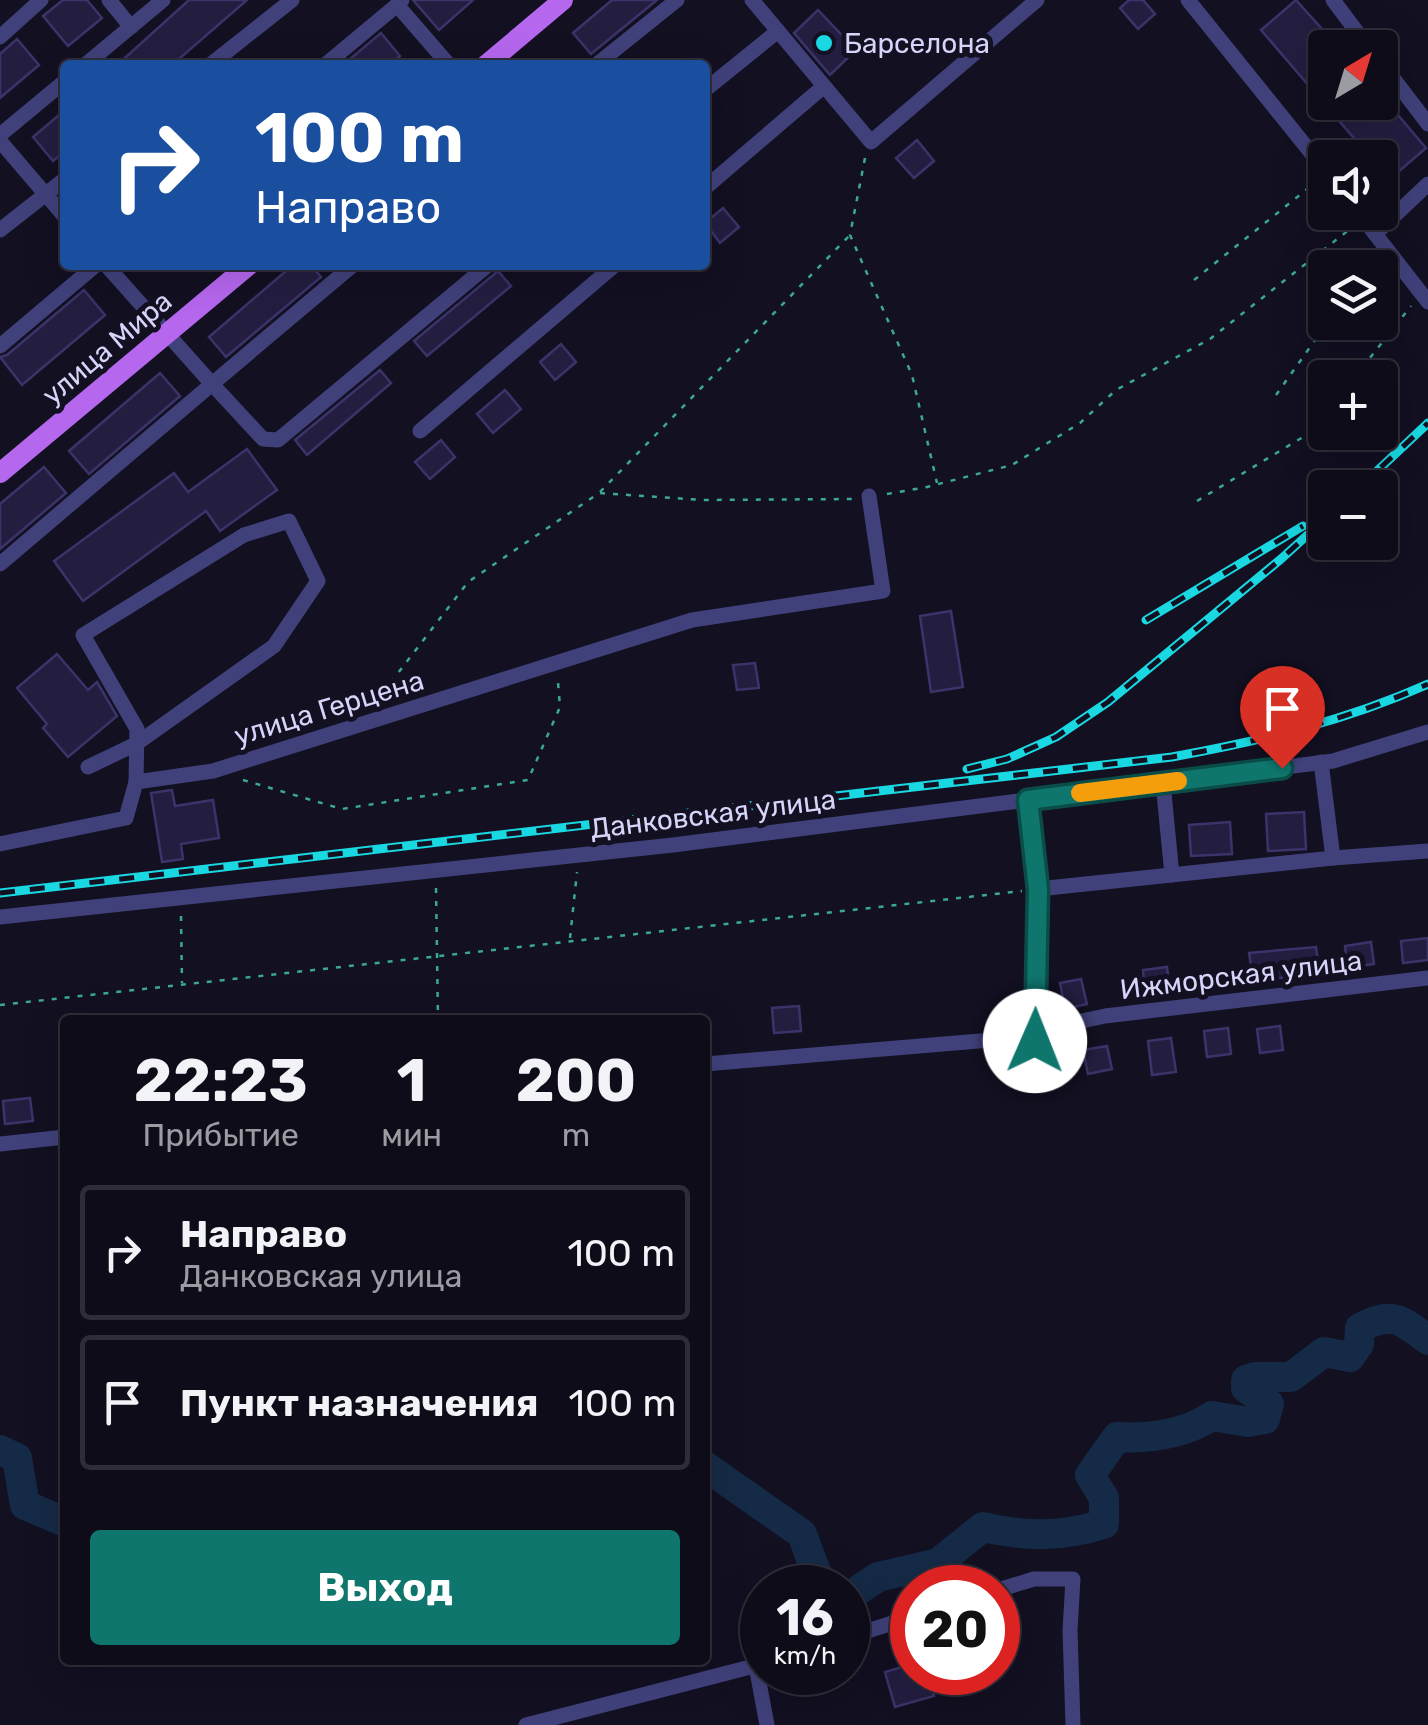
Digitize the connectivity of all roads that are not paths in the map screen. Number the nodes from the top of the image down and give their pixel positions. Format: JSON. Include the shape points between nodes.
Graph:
{"nodes":[{"id":1,"x":41,"y":0,"type":"edge"},
{"id":2,"x":109,"y":0,"type":"edge"},
{"id":3,"x":164,"y":0,"type":"edge"},
{"id":4,"x":292,"y":0,"type":"edge"},
{"id":5,"x":677,"y":0,"type":"edge"},
{"id":6,"x":752,"y":0,"type":"edge"},
{"id":7,"x":1038,"y":0,"type":"edge"},
{"id":8,"x":1188,"y":0,"type":"edge"},
{"id":9,"x":1333,"y":0,"type":"edge"},
{"id":10,"x":400,"y":2,"type":"edge"},
{"id":11,"x":551,"y":4,"type":"edge"},
{"id":12,"x":131,"y":27,"type":"junction"},
{"id":13,"x":2,"y":29,"type":"edge"},
{"id":14,"x":1356,"y":30,"type":"edge"},
{"id":15,"x":778,"y":31,"type":"junction"},
{"id":16,"x":91,"y":60,"type":"edge"},
{"id":17,"x":216,"y":60,"type":"edge"},
{"id":18,"x":332,"y":60,"type":"edge"},
{"id":19,"x":444,"y":60,"type":"edge"},
{"id":20,"x":491,"y":60,"type":"edge"},
{"id":21,"x":602,"y":60,"type":"edge"},
{"id":22,"x":60,"y":85,"type":"edge"},
{"id":23,"x":1398,"y":85,"type":"edge"},
{"id":24,"x":710,"y":86,"type":"edge"},
{"id":25,"x":823,"y":87,"type":"junction"},
{"id":26,"x":1428,"y":124,"type":"edge"},
{"id":27,"x":0,"y":138,"type":"edge"},
{"id":28,"x":1308,"y":152,"type":"edge"},
{"id":29,"x":60,"y":183,"type":"edge"},
{"id":30,"x":710,"y":184,"type":"edge"},
{"id":31,"x":1428,"y":184,"type":"edge"},
{"id":32,"x":45,"y":194,"type":"junction"},
{"id":33,"x":60,"y":212,"type":"edge"},
{"id":34,"x":0,"y":230,"type":"edge"},
{"id":35,"x":1371,"y":230,"type":"edge"},
{"id":36,"x":1374,"y":234,"type":"junction"},
{"id":37,"x":90,"y":270,"type":"edge"},
{"id":38,"x":110,"y":270,"type":"edge"},
{"id":39,"x":243,"y":270,"type":"edge"},
{"id":40,"x":347,"y":270,"type":"edge"},
{"id":41,"x":482,"y":270,"type":"edge"},
{"id":42,"x":608,"y":270,"type":"edge"},
{"id":43,"x":1424,"y":298,"type":"edge"},
{"id":44,"x":166,"y":335,"type":"junction"},
{"id":45,"x":0,"y":346,"type":"edge"},
{"id":46,"x":212,"y":384,"type":"junction"},
{"id":47,"x":420,"y":431,"type":"dead end"},
{"id":48,"x":0,"y":473,"type":"edge"},
{"id":49,"x":869,"y":496,"type":"road end"},
{"id":50,"x":0,"y":564,"type":"edge"},
{"id":51,"x":1428,"y":732,"type":"edge"},
{"id":52,"x":136,"y":744,"type":"junction"},
{"id":53,"x":1321,"y":762,"type":"junction"},
{"id":54,"x":88,"y":767,"type":"dead end"},
{"id":55,"x":136,"y":782,"type":"junction"},
{"id":56,"x":1163,"y":783,"type":"junction"},
{"id":57,"x":1028,"y":800,"type":"junction"},
{"id":58,"x":0,"y":844,"type":"edge"},
{"id":59,"x":1428,"y":851,"type":"edge"},
{"id":60,"x":1333,"y":858,"type":"junction"},
{"id":61,"x":1172,"y":875,"type":"junction"},
{"id":62,"x":1038,"y":889,"type":"junction"},
{"id":63,"x":0,"y":917,"type":"edge"},
{"id":64,"x":1428,"y":978,"type":"edge"},
{"id":65,"x":1035,"y":1038,"type":"junction"},
{"id":66,"x":710,"y":1064,"type":"edge"},
{"id":67,"x":60,"y":1137,"type":"edge"},
{"id":68,"x":0,"y":1144,"type":"edge"},
{"id":69,"x":1020,"y":1583,"type":"edge"},
{"id":70,"x":740,"y":1670,"type":"edge"},
{"id":71,"x":764,"y":1695,"type":"edge"},
{"id":72,"x":526,"y":1725,"type":"edge"},
{"id":73,"x":767,"y":1725,"type":"edge"},
{"id":74,"x":1074,"y":1725,"type":"edge"}],
"edges":[{"from":1,"to":13,"type":"street"},
{"from":2,"to":12,"type":"street"},
{"from":3,"to":12,"type":"street"},
{"from":4,"to":17,"type":"street"},
{"from":5,"to":21,"type":"street"},
{"from":6,"to":15,"type":"street"},
{"from":7,"to":25,"type":"street","via":[[870,141]]},
{"from":8,"to":28,"type":"street"},
{"from":9,"to":14,"type":"street"},
{"from":10,"to":18,"type":"street"},
{"from":10,"to":19,"type":"street"},
{"from":11,"to":20,"type":"main road"},
{"from":12,"to":16,"type":"street"},
{"from":15,"to":24,"type":"street"},
{"from":15,"to":25,"type":"street"},
{"from":22,"to":27,"type":"street"},
{"from":23,"to":26,"type":"street"},
{"from":25,"to":30,"type":"street"},
{"from":27,"to":32,"type":"street"},
{"from":29,"to":32,"type":"street"},
{"from":31,"to":36,"type":"street"},
{"from":32,"to":33,"type":"street"},
{"from":32,"to":34,"type":"street"},
{"from":35,"to":36,"type":"street"},
{"from":36,"to":43,"type":"street"},
{"from":37,"to":45,"type":"street"},
{"from":38,"to":44,"type":"street"},
{"from":39,"to":44,"type":"main road","name":"улица Мира"},
{"from":40,"to":46,"type":"street"},
{"from":41,"to":46,"type":"street","via":[[278,440],[263,439]]},
{"from":42,"to":47,"type":"street"},
{"from":44,"to":46,"type":"street"},
{"from":44,"to":48,"type":"main road","name":"улица Мира"},
{"from":46,"to":50,"type":"street"},
{"from":49,"to":55,"type":"street","name":"улица Герцена","via":[[883,591],[692,620],[213,771]]},
{"from":51,"to":53,"type":"street","name":"Данковская улица"},
{"from":52,"to":52,"type":"street","via":[[136,729],[83,635],[244,535],[289,521],[318,581],[274,646]]},
{"from":52,"to":54,"type":"street"},
{"from":52,"to":55,"type":"street"},
{"from":53,"to":56,"type":"street","name":"Данковская улица"},
{"from":53,"to":60,"type":"street"},
{"from":55,"to":58,"type":"street","via":[[126,818]]},
{"from":56,"to":57,"type":"street","name":"Данковская улица"},
{"from":56,"to":61,"type":"street"},
{"from":57,"to":62,"type":"street"},
{"from":57,"to":63,"type":"street","name":"Данковская улица"},
{"from":59,"to":60,"type":"street"},
{"from":60,"to":61,"type":"street"},
{"from":61,"to":62,"type":"street"},
{"from":62,"to":65,"type":"street"},
{"from":64,"to":65,"type":"street","name":"Ижморская улица","via":[[1105,1016]]},
{"from":65,"to":66,"type":"street","name":"Ижморская улица"},
{"from":67,"to":68,"type":"street"},
{"from":69,"to":74,"type":"street","via":[[1074,1579]]},
{"from":70,"to":72,"type":"street"},
{"from":71,"to":73,"type":"street"}]}
